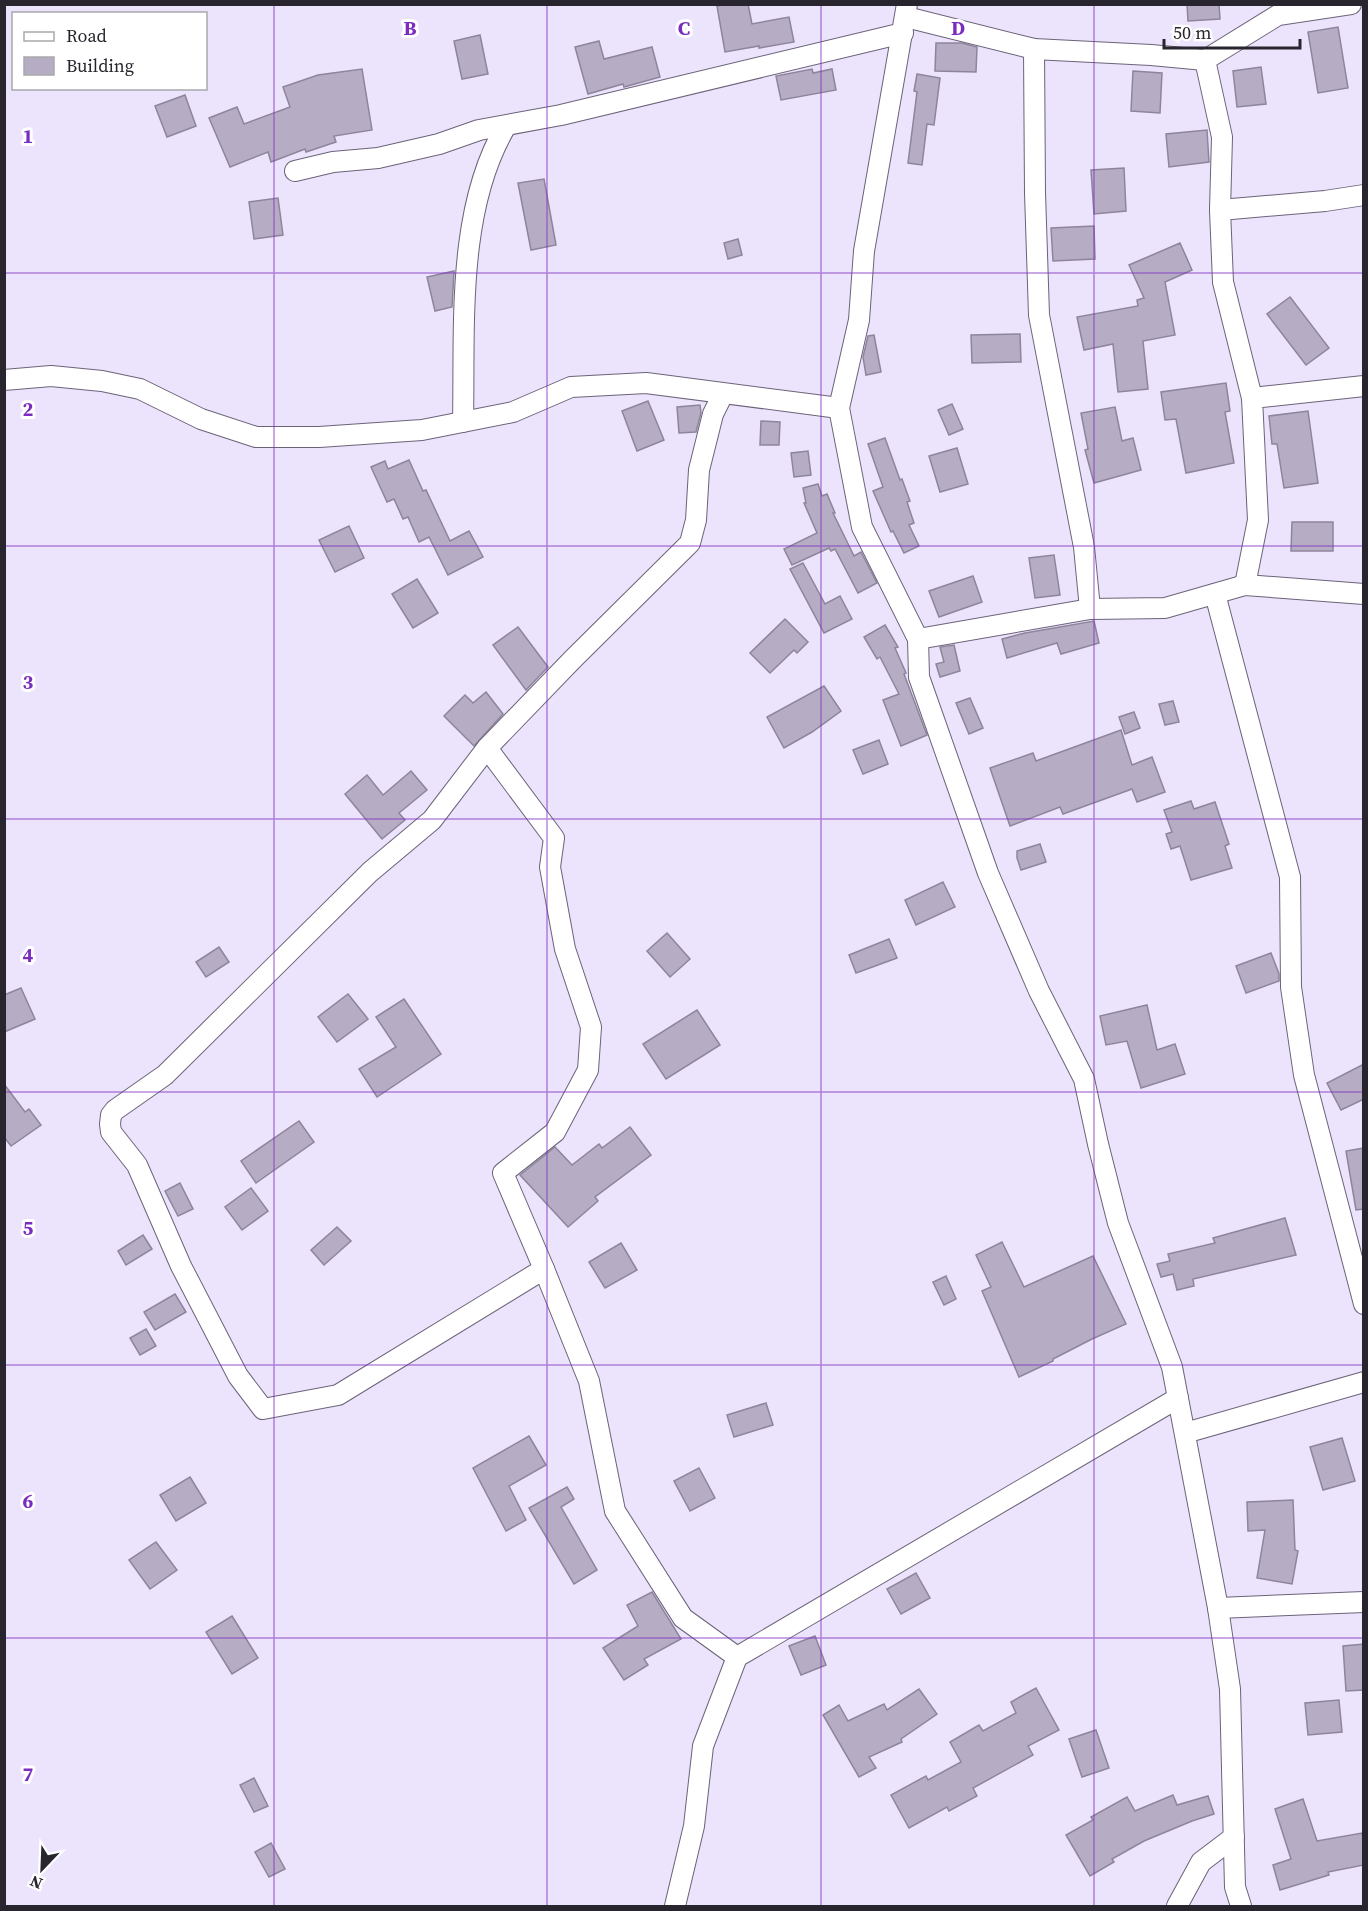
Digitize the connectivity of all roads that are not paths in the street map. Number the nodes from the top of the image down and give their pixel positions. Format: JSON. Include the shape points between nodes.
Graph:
{"nodes":[{"id":1,"x":1351,"y":4,"type":"edge"},
{"id":2,"x":905,"y":18,"type":"edge"},
{"id":3,"x":1034,"y":49,"type":"junction"},
{"id":4,"x":1205,"y":60,"type":"junction"},
{"id":5,"x":506,"y":126,"type":"junction"},
{"id":6,"x":295,"y":171,"type":"dead end"},
{"id":7,"x":1364,"y":195,"type":"edge"},
{"id":8,"x":1220,"y":210,"type":"junction"},
{"id":9,"x":4,"y":380,"type":"edge"},
{"id":10,"x":1364,"y":386,"type":"edge"},
{"id":11,"x":723,"y":394,"type":"junction"},
{"id":12,"x":1252,"y":398,"type":"junction"},
{"id":13,"x":839,"y":408,"type":"junction"},
{"id":14,"x":463,"y":422,"type":"junction"},
{"id":15,"x":1245,"y":585,"type":"junction"},
{"id":16,"x":1215,"y":594,"type":"junction"},
{"id":17,"x":1364,"y":594,"type":"edge"},
{"id":18,"x":1090,"y":609,"type":"junction"},
{"id":19,"x":918,"y":639,"type":"junction"},
{"id":20,"x":487,"y":748,"type":"junction"},
{"id":21,"x":544,"y":1269,"type":"junction"},
{"id":22,"x":1364,"y":1304,"type":"edge"},
{"id":23,"x":1364,"y":1382,"type":"edge"},
{"id":24,"x":1178,"y":1398,"type":"junction"},
{"id":25,"x":1185,"y":1433,"type":"junction"},
{"id":26,"x":1364,"y":1602,"type":"edge"},
{"id":27,"x":1218,"y":1608,"type":"junction"},
{"id":28,"x":737,"y":1657,"type":"junction"},
{"id":29,"x":1234,"y":1837,"type":"junction"},
{"id":30,"x":675,"y":1906,"type":"edge"},
{"id":31,"x":1177,"y":1906,"type":"edge"},
{"id":32,"x":1241,"y":1906,"type":"edge"}],
"edges":[{"from":1,"to":4,"type":"street","via":[[1278,15]]},
{"from":2,"to":3,"type":"street"},
{"from":2,"to":5,"type":"street","via":[[561,115]]},
{"from":2,"to":13,"type":"street","via":[[864,251],[859,320]]},
{"from":3,"to":4,"type":"street"},
{"from":3,"to":18,"type":"street","via":[[1039,315],[1084,547]]},
{"from":4,"to":8,"type":"street","via":[[1222,137]]},
{"from":5,"to":6,"type":"street","via":[[378,158],[333,162]]},
{"from":5,"to":14,"type":"street","via":[[493,147],[469,234]]},
{"from":7,"to":8,"type":"street"},
{"from":8,"to":12,"type":"street","via":[[1223,282]]},
{"from":9,"to":14,"type":"street","via":[[51,376],[140,389],[201,419],[256,437],[411,431]]},
{"from":10,"to":12,"type":"street"},
{"from":11,"to":13,"type":"street"},
{"from":11,"to":14,"type":"street","via":[[646,383],[571,387],[513,412]]},
{"from":11,"to":20,"type":"street","via":[[713,414],[699,470],[696,520],[690,543]]},
{"from":12,"to":15,"type":"street","via":[[1258,520]]},
{"from":13,"to":19,"type":"street","via":[[862,528]]},
{"from":15,"to":16,"type":"street"},
{"from":15,"to":17,"type":"street"},
{"from":16,"to":18,"type":"street","via":[[1166,608]]},
{"from":16,"to":22,"type":"street","via":[[1290,877],[1291,987],[1304,1076]]},
{"from":18,"to":19,"type":"street"},
{"from":19,"to":24,"type":"street","via":[[919,677],[988,873],[1039,991],[1084,1079],[1118,1223],[1172,1367]]},
{"from":20,"to":21,"type":"street","via":[[554,838],[550,867],[565,949],[591,1028],[588,1070],[555,1132],[503,1173]]},
{"from":20,"to":21,"type":"street","via":[[432,820],[370,872],[165,1075],[116,1110],[110,1124],[111,1132],[136,1165],[181,1266],[238,1376],[263,1409],[338,1395]]},
{"from":21,"to":28,"type":"street","via":[[589,1381],[615,1511],[683,1618]]},
{"from":23,"to":25,"type":"street"},
{"from":24,"to":25,"type":"street"},
{"from":24,"to":28,"type":"street"},
{"from":25,"to":27,"type":"street"},
{"from":26,"to":27,"type":"street"},
{"from":27,"to":29,"type":"street","via":[[1230,1689]]},
{"from":28,"to":30,"type":"street","via":[[703,1746],[694,1826]]},
{"from":29,"to":31,"type":"street","via":[[1201,1862]]},
{"from":29,"to":32,"type":"street","via":[[1235,1887]]}]}
